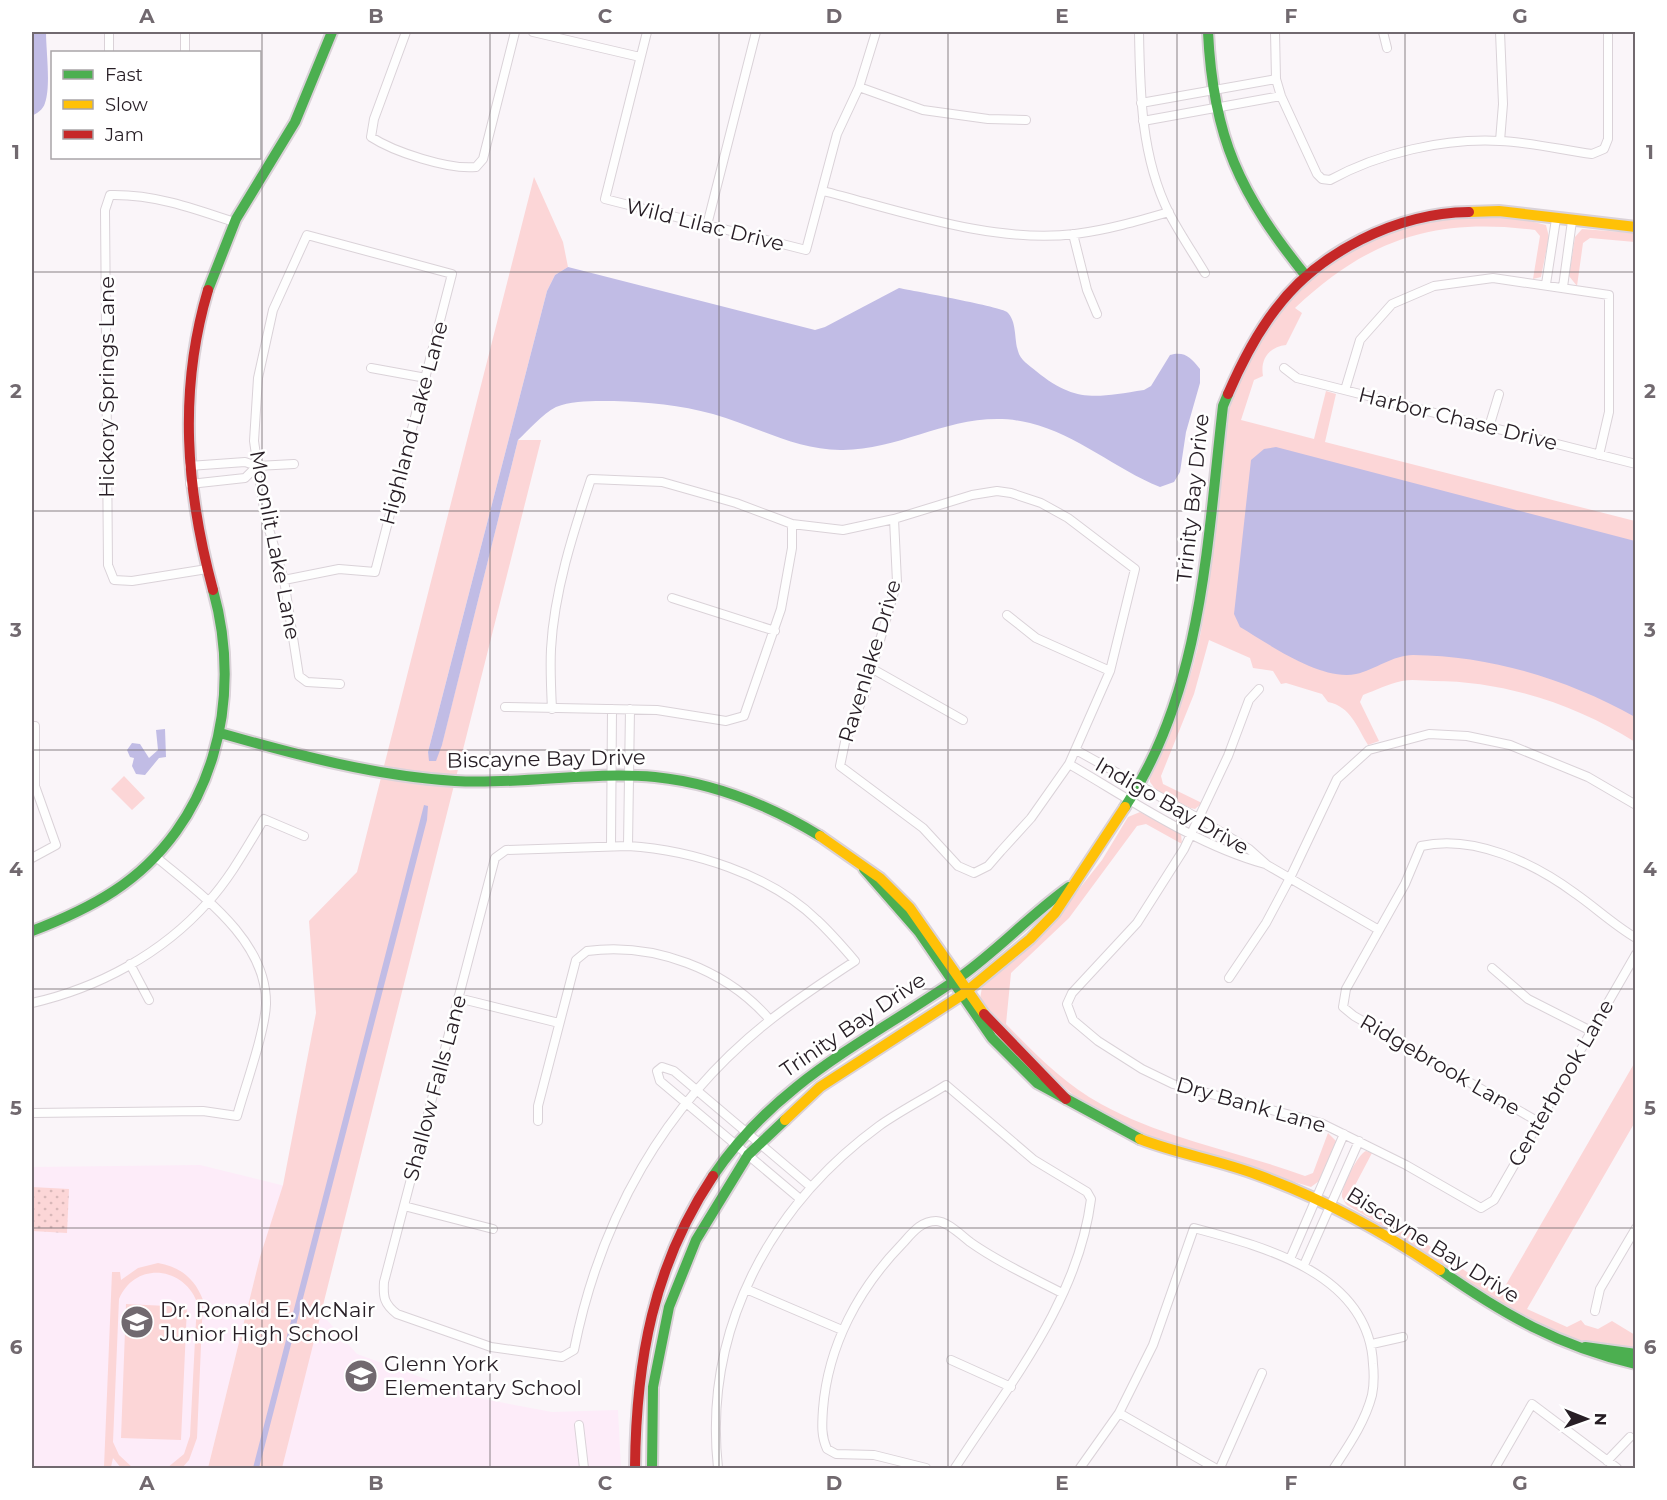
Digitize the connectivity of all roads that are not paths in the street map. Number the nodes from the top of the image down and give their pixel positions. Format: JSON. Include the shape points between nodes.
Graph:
{"nodes":[{"id":1,"x":109,"y":32,"type":"edge"},
{"id":2,"x":185,"y":32,"type":"edge"},
{"id":3,"x":332,"y":32,"type":"edge"},
{"id":4,"x":406,"y":32,"type":"edge"},
{"id":5,"x":515,"y":32,"type":"edge"},
{"id":6,"x":533,"y":32,"type":"edge"},
{"id":7,"x":647,"y":32,"type":"edge"},
{"id":8,"x":756,"y":32,"type":"edge"},
{"id":9,"x":876,"y":32,"type":"edge"},
{"id":10,"x":1139,"y":32,"type":"edge"},
{"id":11,"x":1208,"y":32,"type":"edge"},
{"id":12,"x":1275,"y":32,"type":"edge"},
{"id":13,"x":1383,"y":32,"type":"edge"},
{"id":14,"x":1500,"y":32,"type":"edge"},
{"id":15,"x":1608,"y":32,"type":"edge"},
{"id":16,"x":1387,"y":48,"type":"dead end"},
{"id":17,"x":109,"y":51,"type":"edge"},
{"id":18,"x":184,"y":51,"type":"edge"},
{"id":19,"x":640,"y":57,"type":"junction"},
{"id":20,"x":1276,"y":79,"type":"junction"},
{"id":21,"x":859,"y":87,"type":"junction"},
{"id":22,"x":1212,"y":92,"type":"junction"},
{"id":23,"x":1281,"y":96,"type":"junction"},
{"id":24,"x":1140,"y":103,"type":"junction"},
{"id":25,"x":1214,"y":109,"type":"junction"},
{"id":26,"x":1026,"y":120,"type":"dead end"},
{"id":27,"x":1143,"y":122,"type":"junction"},
{"id":28,"x":1500,"y":141,"type":"junction"},
{"id":29,"x":823,"y":191,"type":"junction"},
{"id":30,"x":1169,"y":212,"type":"junction"},
{"id":31,"x":1556,"y":219,"type":"junction"},
{"id":32,"x":1572,"y":221,"type":"junction"},
{"id":33,"x":234,"y":222,"type":"junction"},
{"id":34,"x":706,"y":225,"type":"junction"},
{"id":35,"x":1635,"y":227,"type":"edge"},
{"id":36,"x":1073,"y":234,"type":"junction"},
{"id":37,"x":307,"y":235,"type":"joint"},
{"id":38,"x":1205,"y":273,"type":"dead end"},
{"id":39,"x":1306,"y":276,"type":"junction"},
{"id":40,"x":1546,"y":284,"type":"junction"},
{"id":41,"x":1563,"y":287,"type":"junction"},
{"id":42,"x":1097,"y":314,"type":"dead end"},
{"id":43,"x":370,"y":368,"type":"dead end"},
{"id":44,"x":1284,"y":368,"type":"dead end"},
{"id":45,"x":426,"y":378,"type":"junction"},
{"id":46,"x":1345,"y":390,"type":"junction"},
{"id":47,"x":1499,"y":394,"type":"dead end"},
{"id":48,"x":1489,"y":427,"type":"junction"},
{"id":49,"x":1599,"y":455,"type":"junction"},
{"id":50,"x":294,"y":464,"type":"dead end"},
{"id":51,"x":1635,"y":464,"type":"edge"},
{"id":52,"x":189,"y":466,"type":"junction"},
{"id":53,"x":257,"y":466,"type":"junction"},
{"id":54,"x":190,"y":484,"type":"junction"},
{"id":55,"x":894,"y":519,"type":"junction"},
{"id":56,"x":792,"y":524,"type":"junction"},
{"id":57,"x":207,"y":569,"type":"junction"},
{"id":58,"x":284,"y":580,"type":"junction"},
{"id":59,"x":672,"y":598,"type":"dead end"},
{"id":60,"x":1007,"y":615,"type":"dead end"},
{"id":61,"x":775,"y":632,"type":"junction"},
{"id":62,"x":871,"y":668,"type":"junction"},
{"id":63,"x":1110,"y":672,"type":"junction"},
{"id":64,"x":340,"y":684,"type":"dead end"},
{"id":65,"x":1259,"y":689,"type":"dead end"},
{"id":66,"x":505,"y":706,"type":"dead end"},
{"id":67,"x":552,"y":709,"type":"junction"},
{"id":68,"x":612,"y":709,"type":"junction"},
{"id":69,"x":630,"y":709,"type":"junction"},
{"id":70,"x":963,"y":720,"type":"dead end"},
{"id":71,"x":33,"y":726,"type":"edge"},
{"id":72,"x":220,"y":733,"type":"junction"},
{"id":73,"x":1076,"y":750,"type":"junction"},
{"id":74,"x":1069,"y":764,"type":"junction"},
{"id":75,"x":612,"y":777,"type":"junction"},
{"id":76,"x":629,"y":777,"type":"junction"},
{"id":77,"x":1139,"y":786,"type":"junction"},
{"id":78,"x":1131,"y":800,"type":"junction"},
{"id":79,"x":1635,"y":805,"type":"edge"},
{"id":80,"x":1198,"y":818,"type":"junction"},
{"id":81,"x":1191,"y":833,"type":"junction"},
{"id":82,"x":304,"y":836,"type":"dead end"},
{"id":83,"x":611,"y":846,"type":"junction"},
{"id":84,"x":628,"y":846,"type":"junction"},
{"id":85,"x":156,"y":857,"type":"junction"},
{"id":86,"x":32,"y":858,"type":"edge"},
{"id":87,"x":1267,"y":865,"type":"junction"},
{"id":88,"x":1290,"y":878,"type":"junction"},
{"id":89,"x":1072,"y":885,"type":"junction"},
{"id":90,"x":208,"y":902,"type":"junction"},
{"id":91,"x":1378,"y":930,"type":"junction"},
{"id":92,"x":32,"y":931,"type":"edge"},
{"id":93,"x":1635,"y":938,"type":"edge"},
{"id":94,"x":1635,"y":954,"type":"edge"},
{"id":95,"x":130,"y":964,"type":"junction"},
{"id":96,"x":1492,"y":968,"type":"dead end"},
{"id":97,"x":1229,"y":978,"type":"dead end"},
{"id":98,"x":956,"y":979,"type":"junction"},
{"id":99,"x":965,"y":993,"type":"junction"},
{"id":100,"x":458,"y":998,"type":"junction"},
{"id":101,"x":149,"y":1000,"type":"dead end"},
{"id":102,"x":32,"y":1003,"type":"edge"},
{"id":103,"x":770,"y":1020,"type":"junction"},
{"id":104,"x":559,"y":1023,"type":"junction"},
{"id":105,"x":1591,"y":1031,"type":"junction"},
{"id":106,"x":696,"y":1091,"type":"junction"},
{"id":107,"x":685,"y":1102,"type":"junction"},
{"id":108,"x":32,"y":1113,"type":"edge"},
{"id":109,"x":538,"y":1121,"type":"dead end"},
{"id":110,"x":1537,"y":1121,"type":"junction"},
{"id":111,"x":746,"y":1133,"type":"junction"},
{"id":112,"x":1344,"y":1134,"type":"junction"},
{"id":113,"x":1359,"y":1141,"type":"junction"},
{"id":114,"x":734,"y":1144,"type":"junction"},
{"id":115,"x":759,"y":1144,"type":"junction"},
{"id":116,"x":748,"y":1155,"type":"junction"},
{"id":117,"x":811,"y":1187,"type":"junction"},
{"id":118,"x":1317,"y":1197,"type":"junction"},
{"id":119,"x":799,"y":1198,"type":"junction"},
{"id":120,"x":1331,"y":1204,"type":"junction"},
{"id":121,"x":404,"y":1206,"type":"junction"},
{"id":122,"x":1481,"y":1208,"type":"joint"},
{"id":123,"x":1635,"y":1228,"type":"edge"},
{"id":124,"x":493,"y":1229,"type":"dead end"},
{"id":125,"x":1290,"y":1259,"type":"junction"},
{"id":126,"x":1304,"y":1265,"type":"junction"},
{"id":127,"x":746,"y":1289,"type":"junction"},
{"id":128,"x":1062,"y":1293,"type":"junction"},
{"id":129,"x":1595,"y":1311,"type":"dead end"},
{"id":130,"x":842,"y":1330,"type":"junction"},
{"id":131,"x":1403,"y":1337,"type":"dead end"},
{"id":132,"x":1372,"y":1344,"type":"junction"},
{"id":133,"x":1579,"y":1347,"type":"junction"},
{"id":134,"x":1635,"y":1354,"type":"edge"},
{"id":135,"x":951,"y":1360,"type":"dead end"},
{"id":136,"x":1635,"y":1364,"type":"edge"},
{"id":137,"x":1262,"y":1373,"type":"dead end"},
{"id":138,"x":1011,"y":1387,"type":"junction"},
{"id":139,"x":1119,"y":1413,"type":"junction"},
{"id":140,"x":579,"y":1425,"type":"dead end"},
{"id":141,"x":1630,"y":1437,"type":"dead end"},
{"id":142,"x":1607,"y":1461,"type":"junction"},
{"id":143,"x":584,"y":1468,"type":"edge"},
{"id":144,"x":635,"y":1468,"type":"edge"},
{"id":145,"x":652,"y":1468,"type":"edge"},
{"id":146,"x":718,"y":1468,"type":"edge"},
{"id":147,"x":926,"y":1468,"type":"edge"},
{"id":148,"x":955,"y":1468,"type":"edge"},
{"id":149,"x":1080,"y":1468,"type":"edge"},
{"id":150,"x":1215,"y":1468,"type":"edge"},
{"id":151,"x":1220,"y":1468,"type":"edge"},
{"id":152,"x":1334,"y":1468,"type":"edge"},
{"id":153,"x":1495,"y":1468,"type":"edge"},
{"id":154,"x":1617,"y":1468,"type":"edge"}],
"edges":[{"from":1,"to":17,"type":"street"},
{"from":2,"to":18,"type":"street"},
{"from":3,"to":33,"type":"street","via":[[302,110]]},
{"from":4,"to":5,"type":"street","via":[[371,137],[463,168],[476,167],[483,159]]},
{"from":6,"to":19,"type":"street"},
{"from":7,"to":19,"type":"street"},
{"from":8,"to":34,"type":"street"},
{"from":9,"to":21,"type":"street"},
{"from":10,"to":24,"type":"street"},
{"from":11,"to":22,"type":"street"},
{"from":12,"to":20,"type":"street"},
{"from":13,"to":16,"type":"street"},
{"from":14,"to":28,"type":"street"},
{"from":15,"to":28,"type":"street","via":[[1608,139],[1604,149],[1592,154]]},
{"from":19,"to":34,"type":"street","name":"Wild Lilac Drive","via":[[605,200]]},
{"from":20,"to":22,"type":"street"},
{"from":20,"to":23,"type":"street"},
{"from":21,"to":26,"type":"street","via":[[923,110]]},
{"from":21,"to":29,"type":"street","via":[[837,134]]},
{"from":22,"to":24,"type":"street"},
{"from":22,"to":25,"type":"street"},
{"from":23,"to":25,"type":"street"},
{"from":23,"to":28,"type":"street","via":[[1322,179],[1330,180],[1392,155],[1443,144]]},
{"from":24,"to":27,"type":"street"},
{"from":25,"to":27,"type":"street"},
{"from":25,"to":39,"type":"street","via":[[1239,182]]},
{"from":27,"to":30,"type":"street","via":[[1150,158]]},
{"from":29,"to":34,"type":"street","name":"Wild Lilac Drive","via":[[806,250]]},
{"from":29,"to":36,"type":"street","via":[[957,225],[1020,234]]},
{"from":30,"to":36,"type":"street"},
{"from":30,"to":38,"type":"street"},
{"from":31,"to":32,"type":"street","name":"Trinity Bay Drive"},
{"from":31,"to":39,"type":"street","name":"Trinity Bay Drive","via":[[1474,211],[1412,220],[1353,245]]},
{"from":31,"to":40,"type":"street"},
{"from":32,"to":35,"type":"street","name":"Trinity Bay Drive"},
{"from":32,"to":41,"type":"street"},
{"from":33,"to":52,"type":"street","via":[[196,334],[187,397]]},
{"from":33,"to":57,"type":"street","name":"Hickory Springs Lane","via":[[175,201],[134,194],[110,195],[105,210],[108,565],[114,580],[132,581]]},
{"from":36,"to":42,"type":"street"},
{"from":37,"to":45,"type":"street","name":"Highland Lake Lane","via":[[452,274]]},
{"from":37,"to":53,"type":"street","name":"Moonlit Lake Lane","via":[[273,310],[258,378],[254,441]]},
{"from":39,"to":77,"type":"street","name":"Trinity Bay Drive","via":[[1256,336],[1223,406],[1198,620],[1180,690]]},
{"from":40,"to":41,"type":"street"},
{"from":40,"to":46,"type":"street","via":[[1493,278],[1434,286],[1392,304],[1360,340]]},
{"from":41,"to":49,"type":"street","via":[[1609,296],[1609,412]]},
{"from":43,"to":45,"type":"street"},
{"from":44,"to":46,"type":"street","name":"Harbor Chase Drive","via":[[1297,378]]},
{"from":45,"to":58,"type":"street","name":"Highland Lake Lane","via":[[375,572],[339,569]]},
{"from":46,"to":48,"type":"street","name":"Harbor Chase Drive"},
{"from":47,"to":48,"type":"street"},
{"from":48,"to":49,"type":"street","name":"Harbor Chase Drive"},
{"from":49,"to":51,"type":"street","name":"Harbor Chase Drive"},
{"from":50,"to":53,"type":"street"},
{"from":52,"to":53,"type":"street","via":[[245,462]]},
{"from":52,"to":54,"type":"street"},
{"from":53,"to":54,"type":"street","via":[[245,478]]},
{"from":53,"to":58,"type":"street","name":"Moonlit Lake Lane","via":[[265,516]]},
{"from":54,"to":57,"type":"street"},
{"from":55,"to":56,"type":"street","via":[[843,531]]},
{"from":55,"to":62,"type":"street","name":"Ravenlake Drive","via":[[897,582]]},
{"from":55,"to":63,"type":"street","via":[[997,491],[1041,502],[1068,518],[1135,569]]},
{"from":56,"to":61,"type":"street","via":[[787,582]]},
{"from":56,"to":67,"type":"street","via":[[662,482],[591,479],[553,628]]},
{"from":57,"to":72,"type":"street","via":[[226,650]]},
{"from":58,"to":64,"type":"street","name":"Moonlit Lake Lane","via":[[299,676],[307,682]]},
{"from":59,"to":61,"type":"street"},
{"from":60,"to":63,"type":"street","via":[[1036,638]]},
{"from":61,"to":69,"type":"street","via":[[748,709],[738,719],[726,721],[681,712]]},
{"from":62,"to":70,"type":"street"},
{"from":62,"to":74,"type":"street","name":"Ravenlake Drive","via":[[840,766],[923,828],[958,866],[974,873],[988,866]]},
{"from":63,"to":73,"type":"street"},
{"from":65,"to":80,"type":"street","via":[[1249,700]]},
{"from":66,"to":67,"type":"street"},
{"from":67,"to":68,"type":"street"},
{"from":68,"to":69,"type":"street"},
{"from":68,"to":75,"type":"street"},
{"from":69,"to":76,"type":"street"},
{"from":71,"to":86,"type":"street","via":[[35,786],[56,845]]},
{"from":72,"to":75,"type":"street","name":"Biscayne Bay Drive","via":[[406,777],[475,781]]},
{"from":72,"to":85,"type":"street","via":[[192,805]]},
{"from":73,"to":74,"type":"street"},
{"from":73,"to":77,"type":"street","name":"Indigo Bay Drive"},
{"from":74,"to":78,"type":"street","name":"Indigo Bay Drive"},
{"from":75,"to":76,"type":"street","name":"Biscayne Bay Drive"},
{"from":75,"to":83,"type":"street"},
{"from":76,"to":84,"type":"street"},
{"from":76,"to":98,"type":"street","name":"Biscayne Bay Drive","via":[[685,781],[750,801],[808,828],[896,891],[938,941]]},
{"from":77,"to":78,"type":"street","name":"Trinity Bay Drive"},
{"from":77,"to":80,"type":"street","name":"Indigo Bay Drive"},
{"from":78,"to":81,"type":"street","name":"Indigo Bay Drive"},
{"from":78,"to":89,"type":"street","name":"Trinity Bay Drive"},
{"from":79,"to":88,"type":"street","via":[[1588,777],[1510,745],[1467,736],[1430,734],[1369,750],[1337,779]]},
{"from":80,"to":81,"type":"street"},
{"from":80,"to":87,"type":"street","name":"Indigo Bay Drive","via":[[1249,849]]},
{"from":81,"to":87,"type":"street","name":"Indigo Bay Drive"},
{"from":81,"to":112,"type":"street","name":"Dry Bank Lane","via":[[1137,923],[1072,993],[1067,1004],[1073,1020],[1142,1070],[1173,1084],[1280,1111]]},
{"from":82,"to":90,"type":"street","via":[[264,819]]},
{"from":83,"to":84,"type":"street"},
{"from":83,"to":100,"type":"street","name":"Shallow Falls Lane","via":[[506,850],[495,858]]},
{"from":84,"to":103,"type":"street","via":[[677,852],[752,878],[816,918],[855,961]]},
{"from":85,"to":90,"type":"street"},
{"from":85,"to":92,"type":"street","via":[[99,902]]},
{"from":87,"to":88,"type":"street","name":"Indigo Bay Drive"},
{"from":88,"to":91,"type":"street","name":"Indigo Bay Drive"},
{"from":88,"to":97,"type":"street"},
{"from":89,"to":98,"type":"street","name":"Trinity Bay Drive"},
{"from":89,"to":99,"type":"street","name":"Trinity Bay Drive","via":[[1055,913],[1030,939]]},
{"from":90,"to":95,"type":"street","via":[[153,950]]},
{"from":90,"to":108,"type":"street","via":[[248,946],[260,974],[266,1004],[237,1116],[203,1111]]},
{"from":91,"to":93,"type":"street","via":[[1405,884],[1421,846],[1449,843],[1504,855],[1547,873]]},
{"from":91,"to":110,"type":"street","name":"Ridgebrook Lane","via":[[1346,989],[1343,1007]]},
{"from":94,"to":105,"type":"street","name":"Centerbrook Lane"},
{"from":95,"to":101,"type":"street"},
{"from":95,"to":102,"type":"street","via":[[80,990]]},
{"from":96,"to":105,"type":"street","via":[[1528,999]]},
{"from":98,"to":99,"type":"street","name":"Biscayne Bay Drive"},
{"from":98,"to":111,"type":"street","name":"Trinity Bay Drive","via":[[809,1075]]},
{"from":99,"to":115,"type":"street","name":"Trinity Bay Drive","via":[[820,1087]]},
{"from":99,"to":118,"type":"street","name":"Biscayne Bay Drive","via":[[1066,1099],[1141,1140],[1256,1174]]},
{"from":100,"to":104,"type":"street"},
{"from":100,"to":121,"type":"street","name":"Shallow Falls Lane"},
{"from":103,"to":104,"type":"street","via":[[727,983],[676,958],[600,949],[587,951],[576,960]]},
{"from":103,"to":106,"type":"street"},
{"from":104,"to":109,"type":"street","via":[[538,1106]]},
{"from":105,"to":110,"type":"street","name":"Centerbrook Lane"},
{"from":106,"to":107,"type":"street"},
{"from":106,"to":107,"type":"street","via":[[668,1068],[657,1071],[660,1081]]},
{"from":106,"to":111,"type":"street"},
{"from":107,"to":114,"type":"street"},
{"from":107,"to":121,"type":"street","name":"Shallow Falls Lane","via":[[642,1164],[605,1239],[586,1294],[574,1350],[562,1358],[491,1347],[397,1314],[386,1305],[384,1282]]},
{"from":110,"to":122,"type":"street","name":"Centerbrook Lane","via":[[1494,1200]]},
{"from":111,"to":114,"type":"street","name":"Trinity Bay Drive"},
{"from":111,"to":115,"type":"street"},
{"from":112,"to":113,"type":"street","name":"Dry Bank Lane"},
{"from":112,"to":118,"type":"street"},
{"from":113,"to":120,"type":"street"},
{"from":113,"to":122,"type":"street","name":"Dry Bank Lane"},
{"from":114,"to":116,"type":"street"},
{"from":114,"to":144,"type":"street","name":"Trinity Bay Drive","via":[[674,1247],[649,1315],[637,1378]]},
{"from":115,"to":116,"type":"street","name":"Trinity Bay Drive"},
{"from":115,"to":117,"type":"street"},
{"from":116,"to":119,"type":"street"},
{"from":116,"to":145,"type":"street","name":"Trinity Bay Drive","via":[[696,1240],[669,1308],[653,1387]]},
{"from":117,"to":119,"type":"street"},
{"from":117,"to":128,"type":"street","via":[[880,1125],[946,1085],[1034,1160],[1087,1192],[1091,1199]]},
{"from":118,"to":120,"type":"street","name":"Biscayne Bay Drive"},
{"from":118,"to":125,"type":"street"},
{"from":119,"to":127,"type":"street","via":[[771,1240]]},
{"from":120,"to":126,"type":"street"},
{"from":120,"to":133,"type":"street","name":"Biscayne Bay Drive","via":[[1396,1240],[1496,1309]]},
{"from":121,"to":124,"type":"street"},
{"from":123,"to":129,"type":"street","via":[[1600,1289]]},
{"from":125,"to":126,"type":"street"},
{"from":125,"to":139,"type":"street","via":[[1194,1228],[1153,1345]]},
{"from":126,"to":132,"type":"street","via":[[1344,1294]]},
{"from":127,"to":130,"type":"street"},
{"from":127,"to":146,"type":"street","via":[[731,1331],[720,1383]]},
{"from":128,"to":130,"type":"street","via":[[992,1256],[941,1221],[932,1221],[920,1225],[883,1264]]},
{"from":128,"to":138,"type":"street"},
{"from":130,"to":147,"type":"street","via":[[824,1401],[822,1439],[827,1449],[836,1454],[874,1455]]},
{"from":131,"to":132,"type":"street"},
{"from":132,"to":152,"type":"street","via":[[1372,1395],[1360,1426]]},
{"from":133,"to":134,"type":"street","name":"Biscayne Bay Drive"},
{"from":133,"to":136,"type":"street","name":"Biscayne Bay Drive"},
{"from":135,"to":138,"type":"street"},
{"from":137,"to":151,"type":"street"},
{"from":138,"to":148,"type":"street"},
{"from":139,"to":149,"type":"street"},
{"from":139,"to":150,"type":"street"},
{"from":140,"to":143,"type":"street"},
{"from":141,"to":142,"type":"street"},
{"from":142,"to":153,"type":"street","via":[[1532,1404]]},
{"from":142,"to":154,"type":"street"}]}
